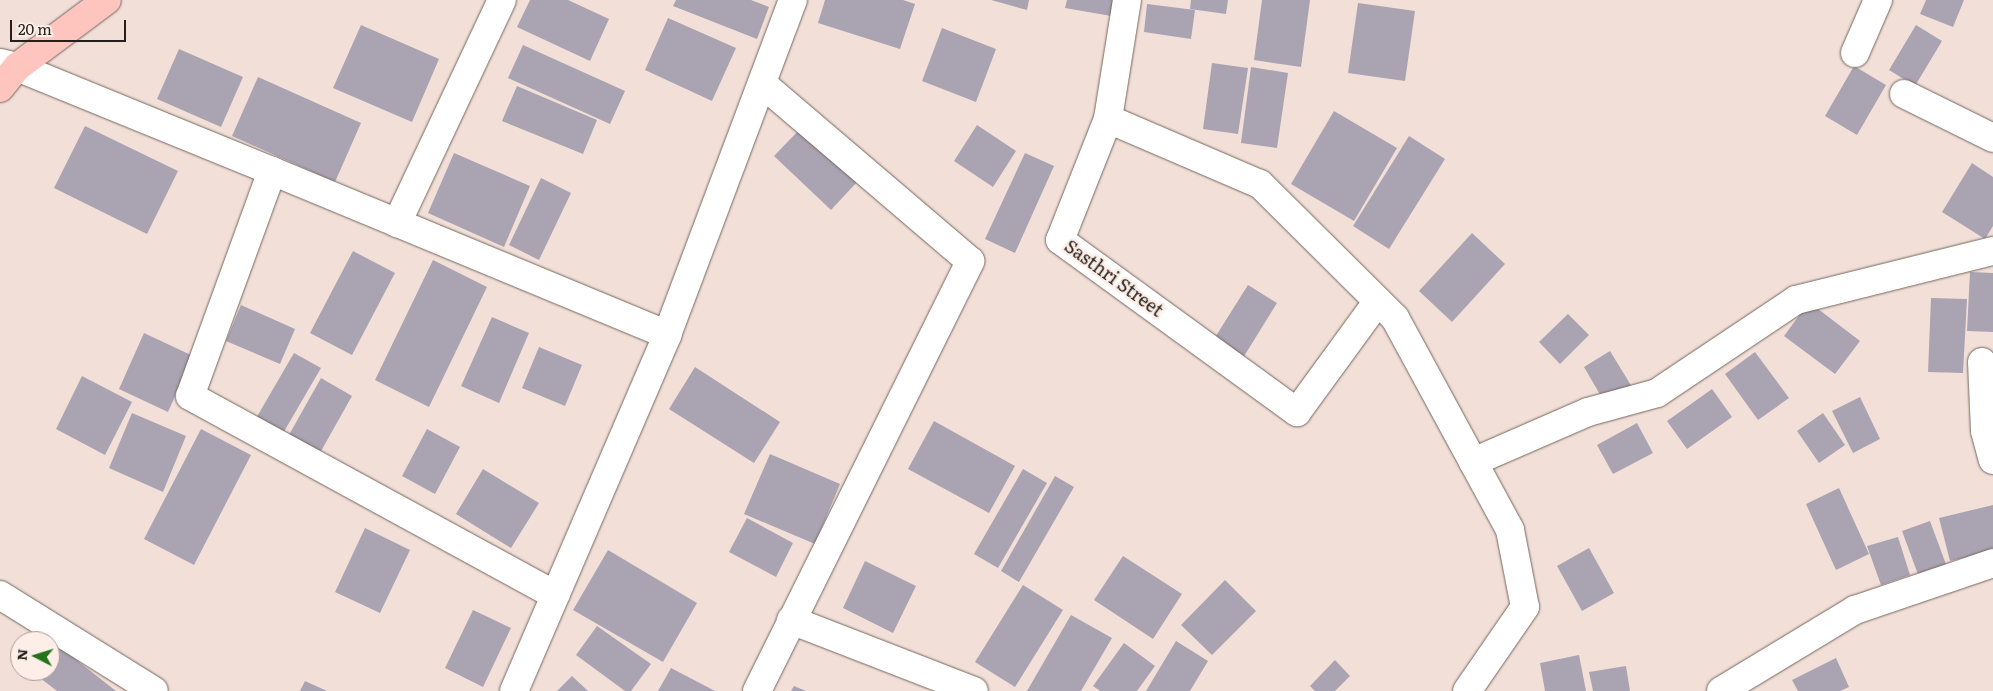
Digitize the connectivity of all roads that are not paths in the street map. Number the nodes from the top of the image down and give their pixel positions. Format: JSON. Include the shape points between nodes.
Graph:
{"nodes":[{"id":1,"x":107,"y":0,"type":"edge"},
{"id":2,"x":502,"y":0,"type":"edge"},
{"id":3,"x":793,"y":0,"type":"edge"},
{"id":4,"x":1127,"y":0,"type":"edge"},
{"id":5,"x":1878,"y":0,"type":"edge"},
{"id":6,"x":1855,"y":54,"type":"dead end"},
{"id":7,"x":8,"y":65,"type":"edge"},
{"id":8,"x":763,"y":84,"type":"junction"},
{"id":9,"x":0,"y":88,"type":"edge"},
{"id":10,"x":1904,"y":94,"type":"dead end"},
{"id":11,"x":1108,"y":119,"type":"junction"},
{"id":12,"x":1993,"y":138,"type":"edge"},
{"id":13,"x":272,"y":171,"type":"junction"},
{"id":14,"x":397,"y":223,"type":"junction"},
{"id":15,"x":1993,"y":251,"type":"edge"},
{"id":16,"x":1378,"y":301,"type":"junction"},
{"id":17,"x":667,"y":335,"type":"junction"},
{"id":18,"x":1982,"y":362,"type":"dead end"},
{"id":19,"x":1993,"y":460,"type":"edge"},
{"id":20,"x":1473,"y":462,"type":"junction"},
{"id":21,"x":1993,"y":563,"type":"edge"},
{"id":22,"x":0,"y":595,"type":"edge"},
{"id":23,"x":555,"y":595,"type":"junction"},
{"id":24,"x":791,"y":620,"type":"junction"},
{"id":25,"x":154,"y":691,"type":"edge"},
{"id":26,"x":514,"y":691,"type":"edge"},
{"id":27,"x":757,"y":691,"type":"edge"},
{"id":28,"x":974,"y":691,"type":"edge"},
{"id":29,"x":1467,"y":691,"type":"edge"},
{"id":30,"x":1721,"y":691,"type":"edge"}],
"edges":[{"from":1,"to":7,"type":"main road"},
{"from":2,"to":14,"type":"street"},
{"from":3,"to":8,"type":"street"},
{"from":4,"to":11,"type":"street","name":"Sasthri Street"},
{"from":5,"to":6,"type":"street"},
{"from":7,"to":9,"type":"main road"},
{"from":7,"to":13,"type":"street"},
{"from":8,"to":17,"type":"street"},
{"from":8,"to":24,"type":"street","via":[[970,261]]},
{"from":10,"to":12,"type":"street"},
{"from":11,"to":16,"type":"street","via":[[1260,184]]},
{"from":11,"to":16,"type":"street","name":"Sasthri Street","via":[[1060,240],[1297,412]]},
{"from":13,"to":14,"type":"street"},
{"from":13,"to":23,"type":"street","via":[[190,396]]},
{"from":14,"to":17,"type":"street"},
{"from":15,"to":20,"type":"street","via":[[1796,300],[1657,393],[1588,412]]},
{"from":16,"to":20,"type":"street","via":[[1395,318]]},
{"from":17,"to":23,"type":"street"},
{"from":18,"to":19,"type":"street","via":[[1985,431]]},
{"from":20,"to":29,"type":"street","via":[[1510,530],[1525,606]]},
{"from":21,"to":30,"type":"street","via":[[1856,610]]},
{"from":22,"to":25,"type":"street"},
{"from":23,"to":26,"type":"street"},
{"from":24,"to":27,"type":"street"},
{"from":24,"to":28,"type":"street"}]}
